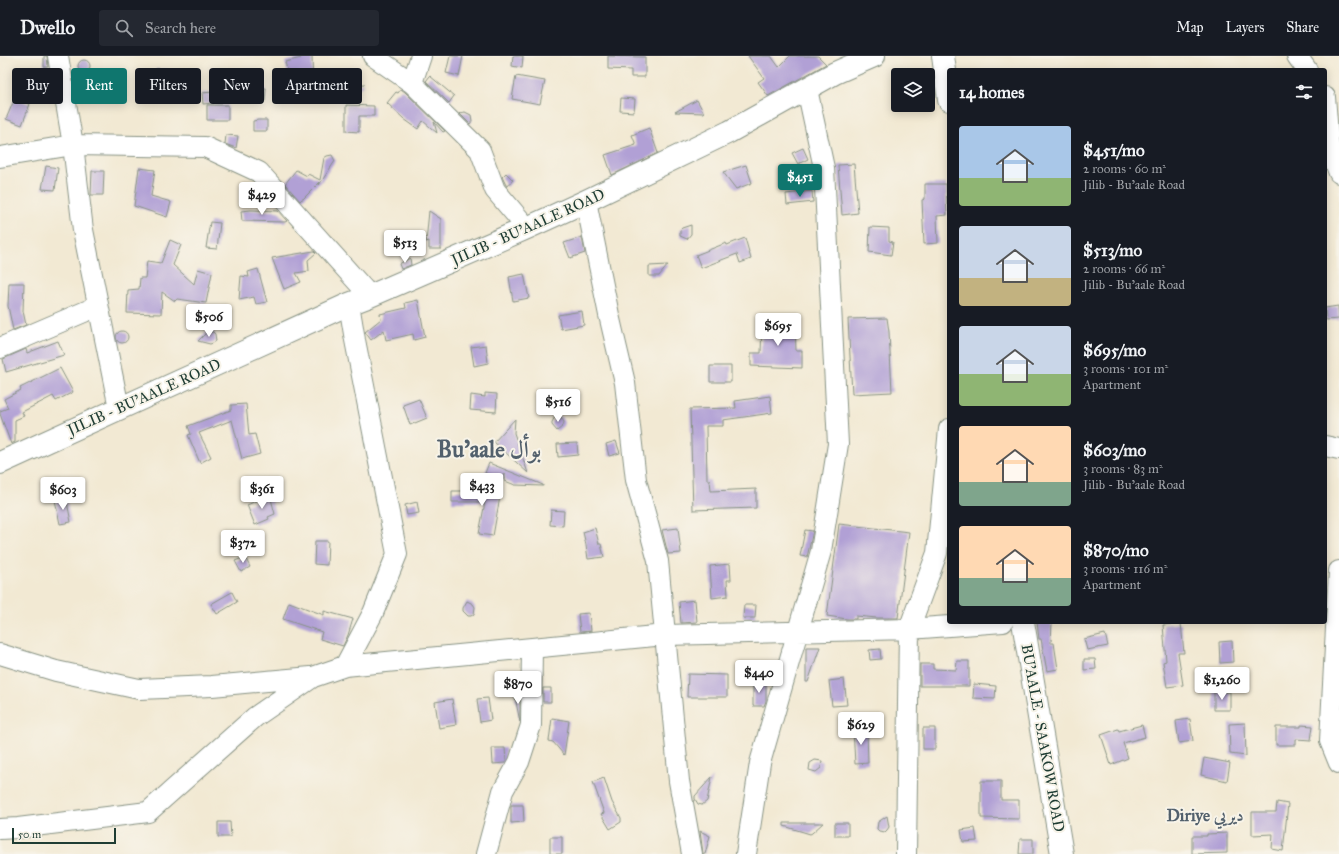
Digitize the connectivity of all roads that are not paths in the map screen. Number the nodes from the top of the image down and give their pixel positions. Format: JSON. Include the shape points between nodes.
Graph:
{"nodes":[{"id":1,"x":58,"y":56,"type":"edge"},
{"id":2,"x":373,"y":56,"type":"edge"},
{"id":3,"x":421,"y":56,"type":"edge"},
{"id":4,"x":874,"y":56,"type":"edge"},
{"id":5,"x":944,"y":56,"type":"edge"},
{"id":6,"x":1297,"y":56,"type":"edge"},
{"id":7,"x":1313,"y":56,"type":"edge"},
{"id":8,"x":1306,"y":68,"type":"edge"},
{"id":9,"x":1314,"y":68,"type":"edge"},
{"id":10,"x":947,"y":82,"type":"edge"},
{"id":11,"x":412,"y":83,"type":"junction"},
{"id":12,"x":807,"y":89,"type":"junction"},
{"id":13,"x":1327,"y":122,"type":"edge"},
{"id":14,"x":73,"y":145,"type":"junction"},
{"id":15,"x":0,"y":157,"type":"edge"},
{"id":16,"x":1334,"y":171,"type":"edge"},
{"id":17,"x":586,"y":201,"type":"junction"},
{"id":18,"x":527,"y":228,"type":"junction"},
{"id":19,"x":370,"y":296,"type":"junction"},
{"id":20,"x":349,"y":304,"type":"junction"},
{"id":21,"x":98,"y":306,"type":"junction"},
{"id":22,"x":0,"y":348,"type":"edge"},
{"id":23,"x":119,"y":408,"type":"junction"},
{"id":24,"x":1327,"y":446,"type":"edge"},
{"id":25,"x":1339,"y":449,"type":"edge"},
{"id":26,"x":947,"y":450,"type":"edge"},
{"id":27,"x":0,"y":462,"type":"edge"},
{"id":28,"x":1339,"y":571,"type":"edge"},
{"id":29,"x":976,"y":624,"type":"edge"},
{"id":30,"x":1023,"y":624,"type":"edge"},
{"id":31,"x":909,"y":629,"type":"junction"},
{"id":32,"x":797,"y":632,"type":"junction"},
{"id":33,"x":665,"y":635,"type":"junction"},
{"id":34,"x":532,"y":648,"type":"junction"},
{"id":35,"x":0,"y":654,"type":"edge"},
{"id":36,"x":1337,"y":660,"type":"edge"},
{"id":37,"x":345,"y":666,"type":"junction"},
{"id":38,"x":313,"y":677,"type":"junction"},
{"id":39,"x":1339,"y":763,"type":"edge"},
{"id":40,"x":0,"y":829,"type":"edge"},
{"id":41,"x":486,"y":854,"type":"edge"},
{"id":42,"x":692,"y":854,"type":"edge"},
{"id":43,"x":746,"y":854,"type":"edge"},
{"id":44,"x":906,"y":854,"type":"edge"},
{"id":45,"x":1062,"y":854,"type":"edge"}],
"edges":[{"from":1,"to":14,"type":"street"},
{"from":2,"to":11,"type":"street"},
{"from":3,"to":11,"type":"street"},
{"from":4,"to":12,"type":"main road","name":"JILIB - BU'AALE ROAD"},
{"from":5,"to":10,"type":"main road"},
{"from":6,"to":8,"type":"street"},
{"from":7,"to":9,"type":"street"},
{"from":11,"to":18,"type":"street","via":[[480,150],[495,190]]},
{"from":12,"to":17,"type":"main road","name":"JILIB - BU'AALE ROAD","via":[[729,132]]},
{"from":12,"to":32,"type":"street","via":[[824,168],[838,444],[820,552]]},
{"from":13,"to":16,"type":"street"},
{"from":14,"to":15,"type":"street"},
{"from":14,"to":19,"type":"street","via":[[206,147],[259,172]]},
{"from":14,"to":21,"type":"street","via":[[83,230]]},
{"from":17,"to":18,"type":"main road","name":"JILIB - BU'AALE ROAD"},
{"from":17,"to":33,"type":"street","via":[[608,315],[625,383],[636,480],[658,561]]},
{"from":18,"to":19,"type":"main road","name":"JILIB - BU'AALE ROAD"},
{"from":19,"to":20,"type":"main road","name":"JILIB - BU'AALE ROAD"},
{"from":20,"to":23,"type":"main road","name":"JILIB - BU'AALE ROAD"},
{"from":20,"to":37,"type":"street","via":[[397,554],[373,613]]},
{"from":21,"to":22,"type":"street"},
{"from":21,"to":23,"type":"street"},
{"from":23,"to":27,"type":"main road","name":"JILIB - BU'AALE ROAD"},
{"from":24,"to":25,"type":"street"},
{"from":26,"to":31,"type":"street","via":[[937,553]]},
{"from":28,"to":36,"type":"street"},
{"from":29,"to":31,"type":"street"},
{"from":30,"to":45,"type":"main road","name":"BU'AALE - SAAKOW ROAD"},
{"from":31,"to":32,"type":"street"},
{"from":31,"to":44,"type":"street"},
{"from":32,"to":33,"type":"street"},
{"from":32,"to":43,"type":"street","via":[[760,764]]},
{"from":33,"to":34,"type":"street"},
{"from":33,"to":42,"type":"street","via":[[679,781]]},
{"from":34,"to":37,"type":"street"},
{"from":34,"to":41,"type":"street","via":[[531,725],[519,762],[503,791]]},
{"from":35,"to":38,"type":"street","via":[[56,671],[139,689],[212,686]]},
{"from":36,"to":39,"type":"street","via":[[1330,741]]},
{"from":37,"to":38,"type":"street"},
{"from":38,"to":40,"type":"street","via":[[255,718],[148,812]]}]}
